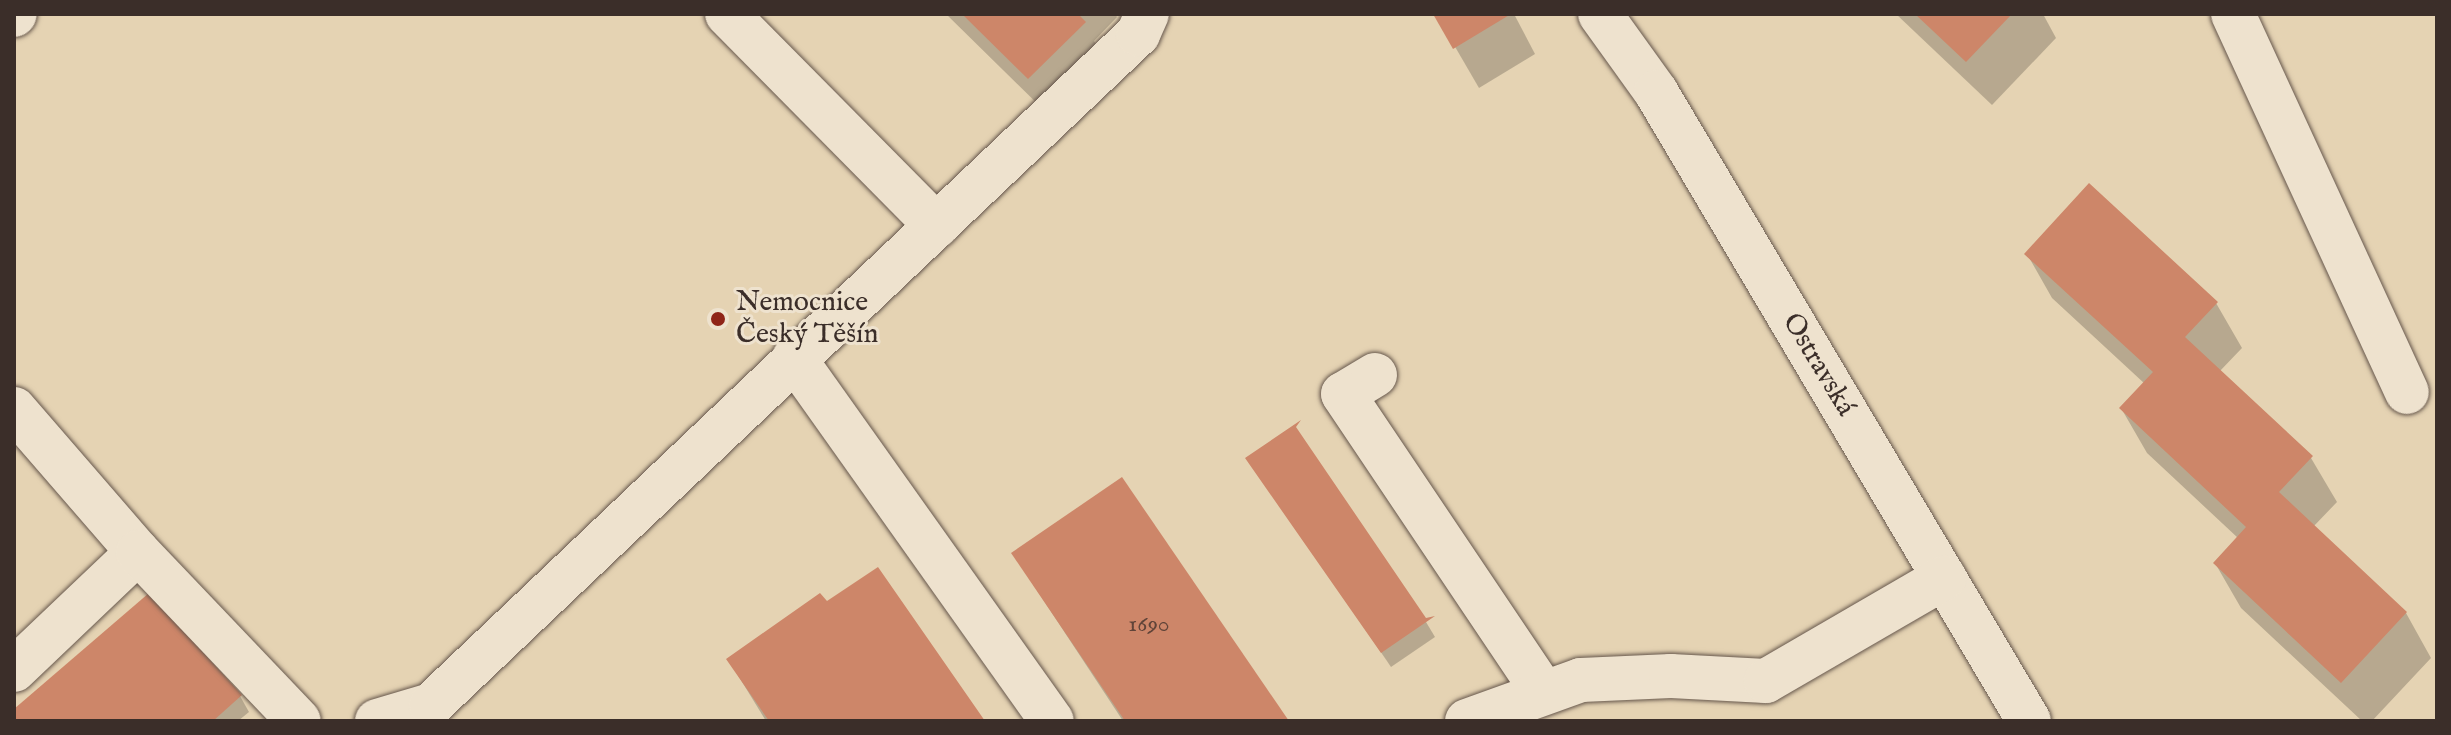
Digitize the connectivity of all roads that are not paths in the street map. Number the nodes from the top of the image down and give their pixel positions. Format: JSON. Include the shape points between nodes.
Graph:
{"nodes":[{"id":1,"x":727,"y":14,"type":"edge"},
{"id":2,"x":1147,"y":14,"type":"edge"},
{"id":3,"x":1600,"y":14,"type":"edge"},
{"id":4,"x":2233,"y":14,"type":"edge"},
{"id":5,"x":937,"y":226,"type":"junction"},
{"id":6,"x":794,"y":358,"type":"junction"},
{"id":7,"x":1375,"y":375,"type":"dead end"},
{"id":8,"x":2407,"y":392,"type":"dead end"},
{"id":9,"x":14,"y":409,"type":"edge"},
{"id":10,"x":138,"y":552,"type":"junction"},
{"id":11,"x":1944,"y":578,"type":"junction"},
{"id":12,"x":14,"y":670,"type":"edge"},
{"id":13,"x":1543,"y":692,"type":"junction"},
{"id":14,"x":299,"y":721,"type":"edge"},
{"id":15,"x":377,"y":721,"type":"edge"},
{"id":16,"x":1052,"y":721,"type":"edge"},
{"id":17,"x":1467,"y":721,"type":"edge"},
{"id":18,"x":2029,"y":721,"type":"edge"}],
"edges":[{"from":1,"to":5,"type":"street"},
{"from":2,"to":5,"type":"street","via":[[1138,34]]},
{"from":3,"to":11,"type":"street","name":"Ostravská","via":[[1656,92]]},
{"from":4,"to":8,"type":"street"},
{"from":5,"to":6,"type":"street"},
{"from":6,"to":15,"type":"street","via":[[431,705]]},
{"from":6,"to":16,"type":"street"},
{"from":7,"to":13,"type":"street","via":[[1343,394]]},
{"from":9,"to":10,"type":"street"},
{"from":10,"to":12,"type":"street"},
{"from":10,"to":14,"type":"street"},
{"from":11,"to":13,"type":"street","via":[[1766,681],[1671,676],[1581,680]]},
{"from":11,"to":18,"type":"street","name":"Ostravská"},
{"from":13,"to":17,"type":"street"}]}
